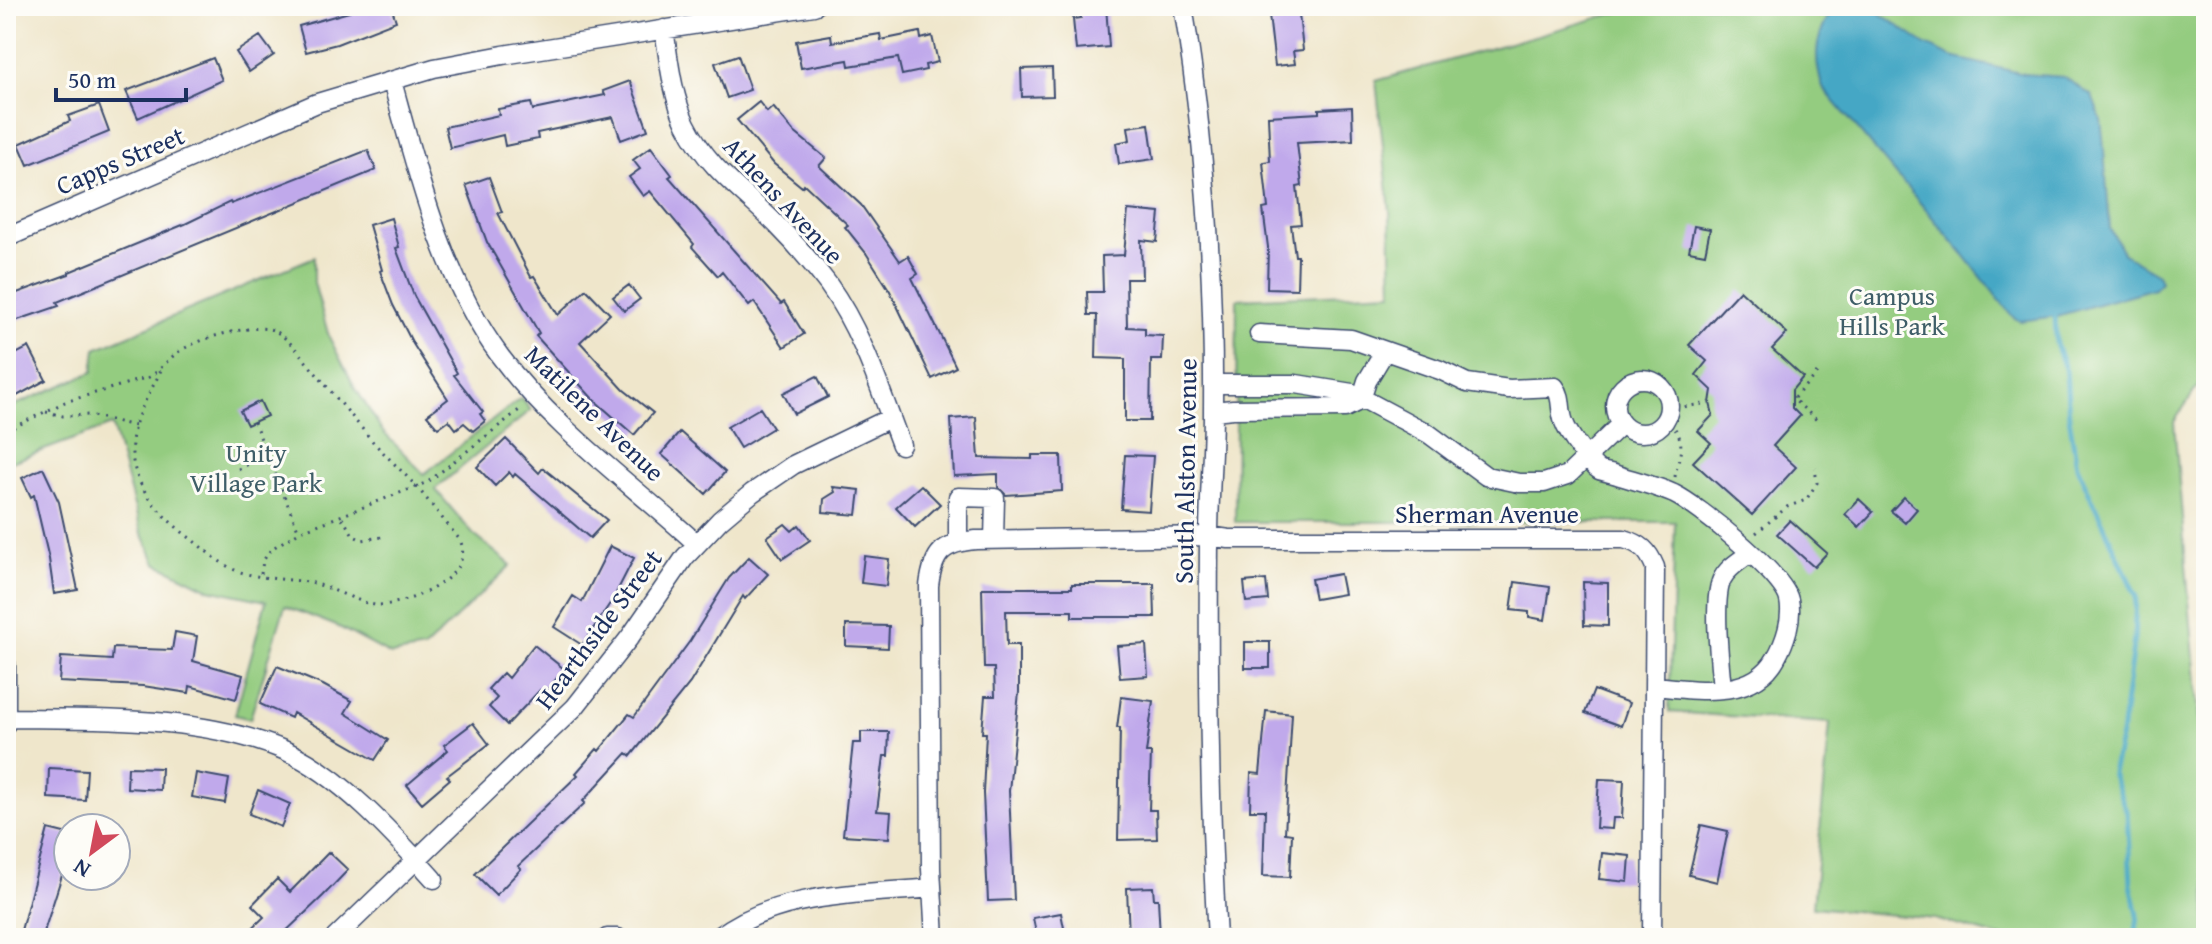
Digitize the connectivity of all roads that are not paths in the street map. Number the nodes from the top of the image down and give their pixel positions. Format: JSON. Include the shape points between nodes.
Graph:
{"nodes":[{"id":1,"x":814,"y":6,"type":"edge"},
{"id":2,"x":1183,"y":6,"type":"edge"},
{"id":3,"x":664,"y":29,"type":"junction"},
{"id":4,"x":392,"y":81,"type":"junction"},
{"id":5,"x":6,"y":238,"type":"edge"},
{"id":6,"x":1259,"y":334,"type":"dead end"},
{"id":7,"x":1385,"y":351,"type":"junction"},
{"id":8,"x":1213,"y":384,"type":"junction"},
{"id":9,"x":1361,"y":400,"type":"junction"},
{"id":10,"x":1213,"y":411,"type":"junction"},
{"id":11,"x":890,"y":418,"type":"junction"},
{"id":12,"x":1621,"y":424,"type":"junction"},
{"id":13,"x":901,"y":445,"type":"dead end"},
{"id":14,"x":1589,"y":457,"type":"junction"},
{"id":15,"x":1209,"y":536,"type":"junction"},
{"id":16,"x":994,"y":540,"type":"junction"},
{"id":17,"x":958,"y":543,"type":"junction"},
{"id":18,"x":697,"y":544,"type":"junction"},
{"id":19,"x":1746,"y":550,"type":"junction"},
{"id":20,"x":6,"y":663,"type":"edge"},
{"id":21,"x":1655,"y":686,"type":"junction"},
{"id":22,"x":1722,"y":689,"type":"junction"},
{"id":23,"x":6,"y":721,"type":"edge"},
{"id":24,"x":416,"y":859,"type":"junction"},
{"id":25,"x":434,"y":879,"type":"dead end"},
{"id":26,"x":932,"y":888,"type":"junction"},
{"id":27,"x":335,"y":938,"type":"edge"},
{"id":28,"x":607,"y":938,"type":"edge"},
{"id":29,"x":618,"y":938,"type":"edge"},
{"id":30,"x":717,"y":938,"type":"edge"},
{"id":31,"x":935,"y":938,"type":"edge"},
{"id":32,"x":1217,"y":938,"type":"edge"},
{"id":33,"x":1652,"y":938,"type":"edge"}],
"edges":[{"from":1,"to":3,"type":"street","name":"Capps Street"},
{"from":2,"to":8,"type":"street","name":"South Alston Avenue","via":[[1207,229]]},
{"from":3,"to":4,"type":"street","name":"Capps Street","via":[[434,68]]},
{"from":3,"to":11,"type":"street","name":"Athens Avenue","via":[[672,81],[687,126],[716,169],[774,222],[827,284],[873,367]]},
{"from":4,"to":5,"type":"street","name":"Capps Street","via":[[317,103]]},
{"from":4,"to":18,"type":"street","name":"Matilene Avenue","via":[[450,266],[488,339],[568,430]]},
{"from":6,"to":7,"type":"street","via":[[1351,339]]},
{"from":7,"to":9,"type":"street"},
{"from":7,"to":14,"type":"street","via":[[1467,383],[1509,389],[1555,387],[1572,439]]},
{"from":8,"to":9,"type":"street","via":[[1296,384],[1340,390]]},
{"from":8,"to":10,"type":"street","name":"South Alston Avenue"},
{"from":9,"to":10,"type":"street","via":[[1345,408]]},
{"from":9,"to":14,"type":"street","via":[[1429,434],[1486,476],[1544,483],[1568,475]]},
{"from":10,"to":15,"type":"street","name":"South Alston Avenue"},
{"from":11,"to":13,"type":"street","name":"Athens Avenue"},
{"from":11,"to":18,"type":"street","name":"Hearthside Street","via":[[793,465],[752,493]]},
{"from":12,"to":12,"type":"street","via":[[1616,398],[1622,388],[1640,379],[1665,392],[1667,416],[1654,430],[1639,433]]},
{"from":12,"to":14,"type":"street"},
{"from":14,"to":19,"type":"street","via":[[1599,469],[1674,494],[1702,510]]},
{"from":15,"to":16,"type":"street","name":"Sherman Avenue"},
{"from":15,"to":21,"type":"street","name":"Sherman Avenue","via":[[1638,543],[1649,551],[1655,567]]},
{"from":15,"to":32,"type":"street","name":"South Alston Avenue"},
{"from":16,"to":17,"type":"street","name":"Sherman Avenue"},
{"from":16,"to":17,"type":"street","via":[[995,498],[958,497]]},
{"from":17,"to":26,"type":"street","name":"Sherman Avenue","via":[[937,555],[929,586]]},
{"from":18,"to":24,"type":"street","name":"Hearthside Street","via":[[575,707]]},
{"from":19,"to":22,"type":"street","via":[[1720,582]]},
{"from":19,"to":22,"type":"street","via":[[1789,598],[1789,620],[1784,645],[1770,669],[1754,682]]},
{"from":20,"to":23,"type":"street"},
{"from":21,"to":22,"type":"street"},
{"from":21,"to":33,"type":"street","name":"Sherman Avenue"},
{"from":23,"to":24,"type":"street","via":[[159,723],[210,729],[286,751],[352,796]]},
{"from":24,"to":25,"type":"street"},
{"from":24,"to":27,"type":"street","name":"Hearthside Street"},
{"from":26,"to":30,"type":"street","via":[[780,905],[750,916]]},
{"from":26,"to":31,"type":"street"},
{"from":28,"to":29,"type":"street"}]}
